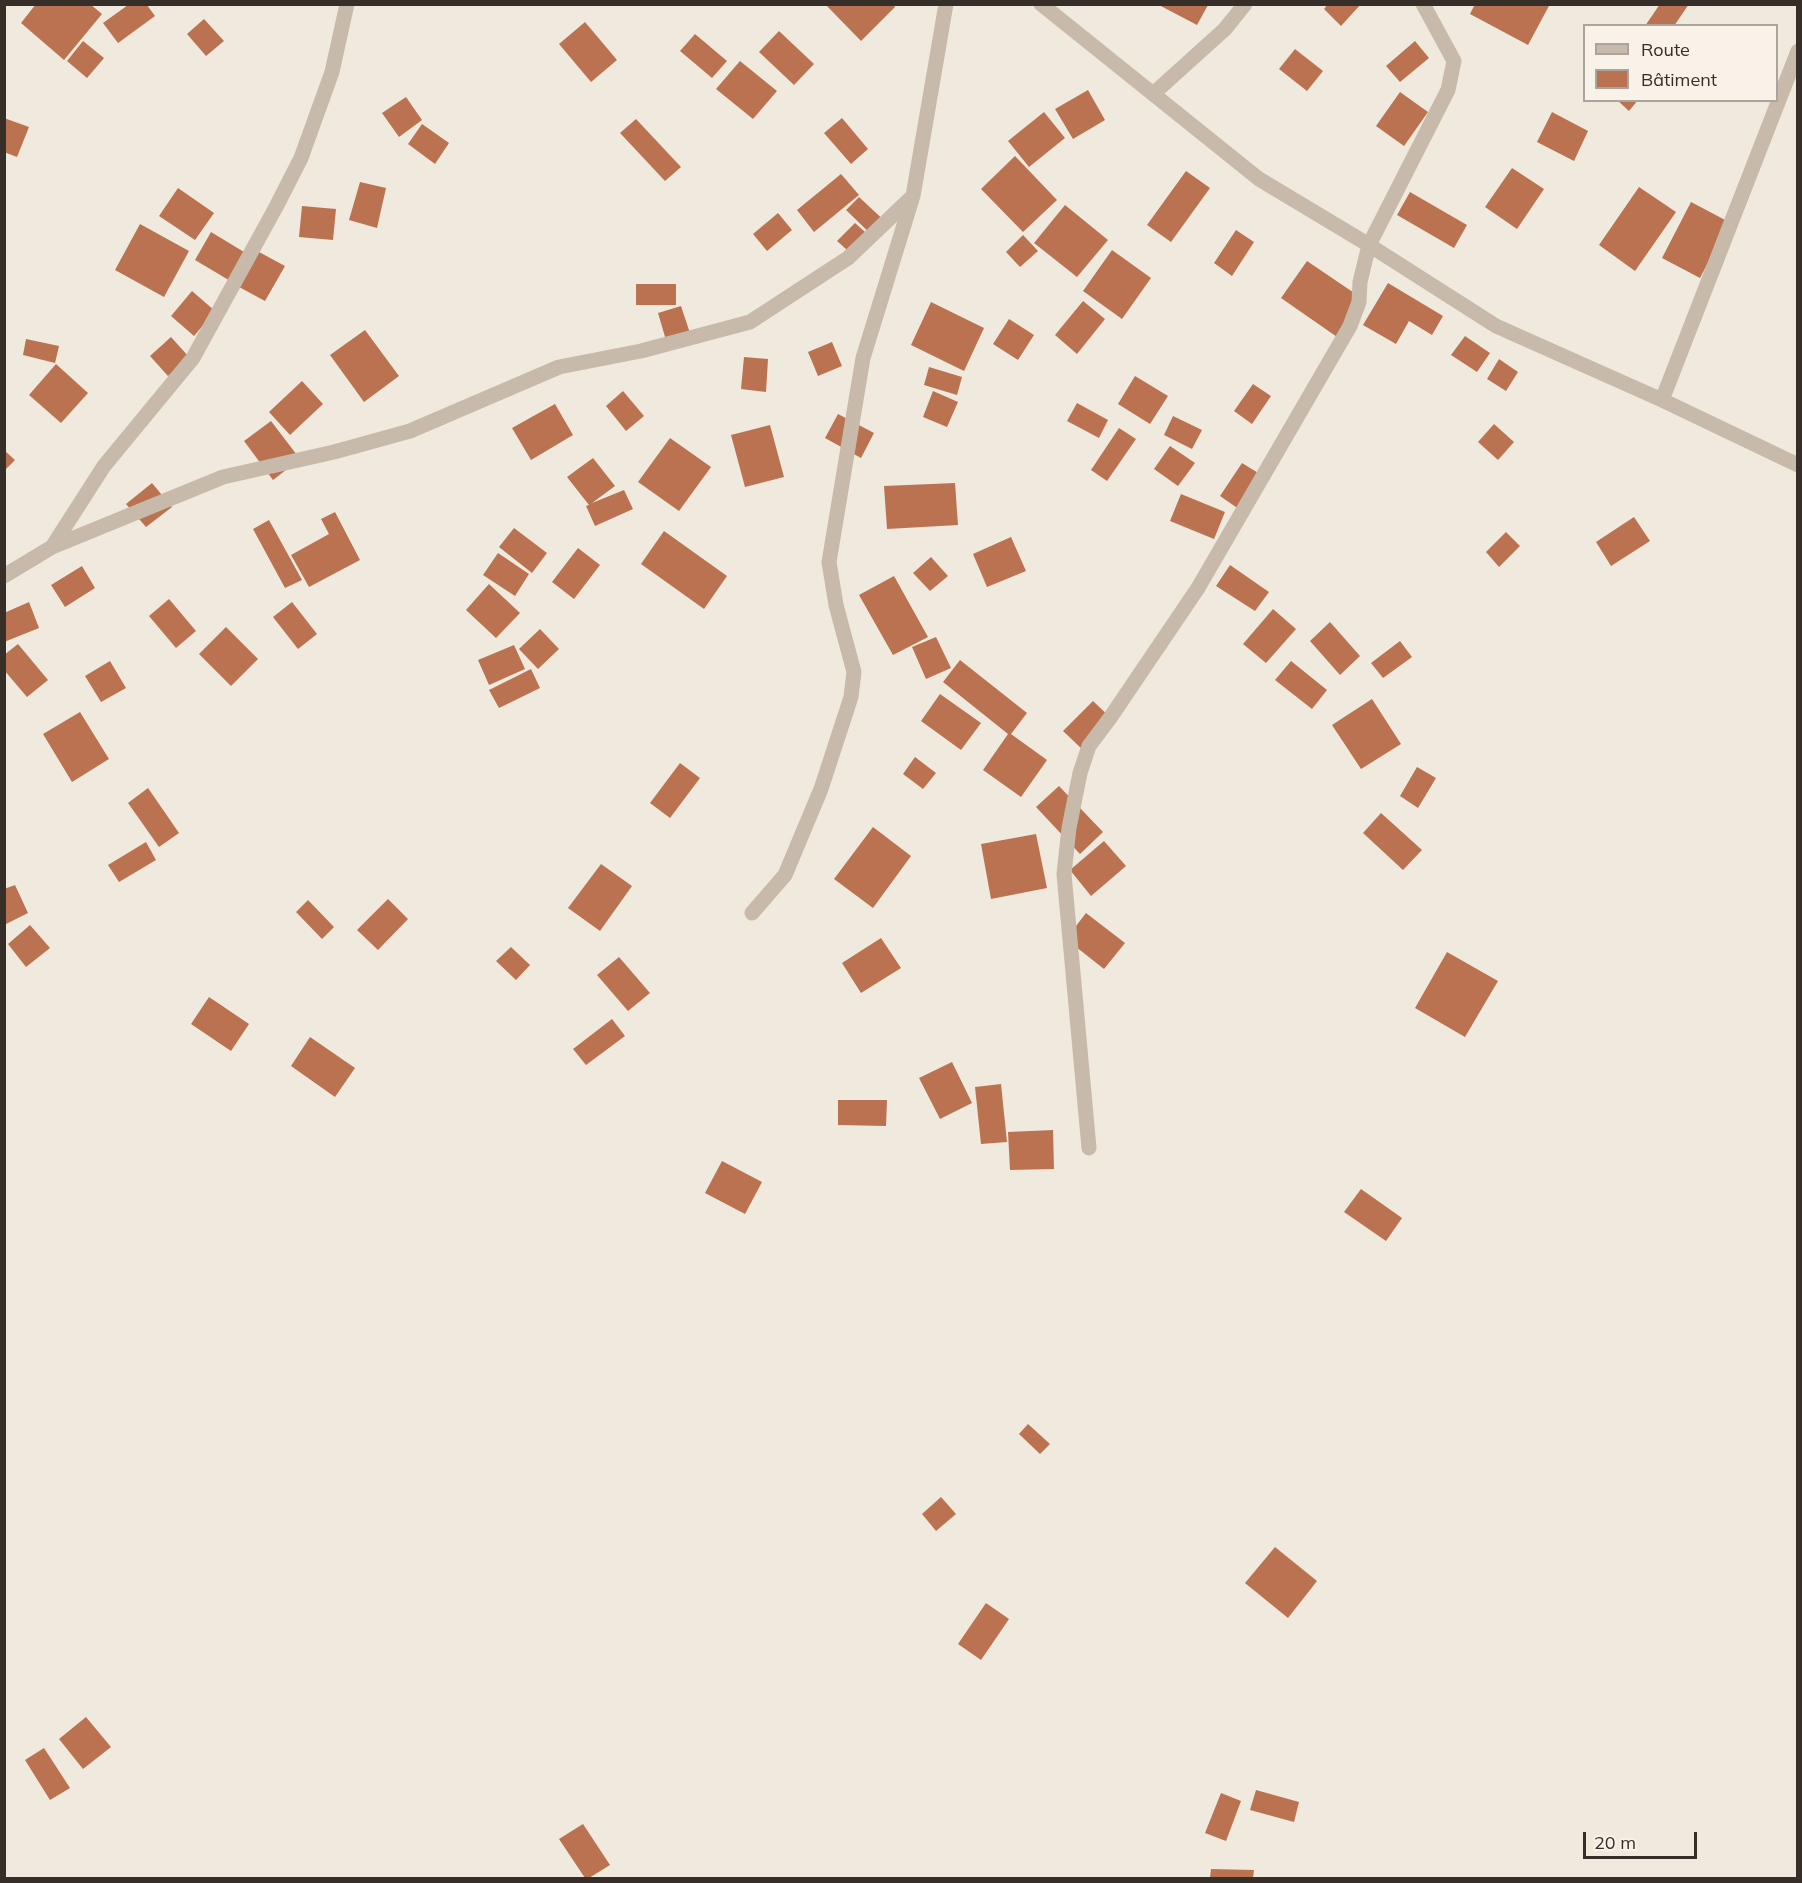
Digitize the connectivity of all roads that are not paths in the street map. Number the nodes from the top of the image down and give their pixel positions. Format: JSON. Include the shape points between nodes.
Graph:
{"nodes":[{"id":1,"x":347,"y":4,"type":"edge"},
{"id":2,"x":946,"y":4,"type":"edge"},
{"id":3,"x":1041,"y":4,"type":"edge"},
{"id":4,"x":1245,"y":4,"type":"edge"},
{"id":5,"x":1423,"y":4,"type":"edge"},
{"id":6,"x":1797,"y":51,"type":"edge"},
{"id":7,"x":1153,"y":94,"type":"junction"},
{"id":8,"x":1778,"y":100,"type":"edge"},
{"id":9,"x":1777,"y":102,"type":"edge"},
{"id":10,"x":913,"y":196,"type":"junction"},
{"id":11,"x":1369,"y":245,"type":"junction"},
{"id":12,"x":1662,"y":400,"type":"junction"},
{"id":13,"x":1797,"y":465,"type":"edge"},
{"id":14,"x":52,"y":547,"type":"junction"},
{"id":15,"x":4,"y":576,"type":"edge"},
{"id":16,"x":752,"y":913,"type":"dead end"},
{"id":17,"x":1089,"y":1148,"type":"dead end"}],
"edges":[{"from":1,"to":14,"type":"street","via":[[328,83],[302,158],[276,207],[192,358],[104,466]]},
{"from":2,"to":10,"type":"street"},
{"from":3,"to":7,"type":"street"},
{"from":4,"to":7,"type":"street","via":[[1225,29]]},
{"from":5,"to":11,"type":"street","via":[[1454,61],[1448,90]]},
{"from":6,"to":8,"type":"street"},
{"from":7,"to":11,"type":"street","via":[[1259,179]]},
{"from":9,"to":12,"type":"street"},
{"from":10,"to":14,"type":"street","via":[[848,258],[750,322],[641,351],[559,367],[410,431],[223,477]]},
{"from":10,"to":16,"type":"street","via":[[863,358],[829,562],[854,672],[851,697],[821,789],[785,875]]},
{"from":11,"to":12,"type":"street","via":[[1496,326]]},
{"from":11,"to":17,"type":"street","via":[[1359,302],[1350,326],[1198,588],[1089,746],[1080,773],[1064,874]]},
{"from":12,"to":13,"type":"street"},
{"from":14,"to":15,"type":"street"}]}
